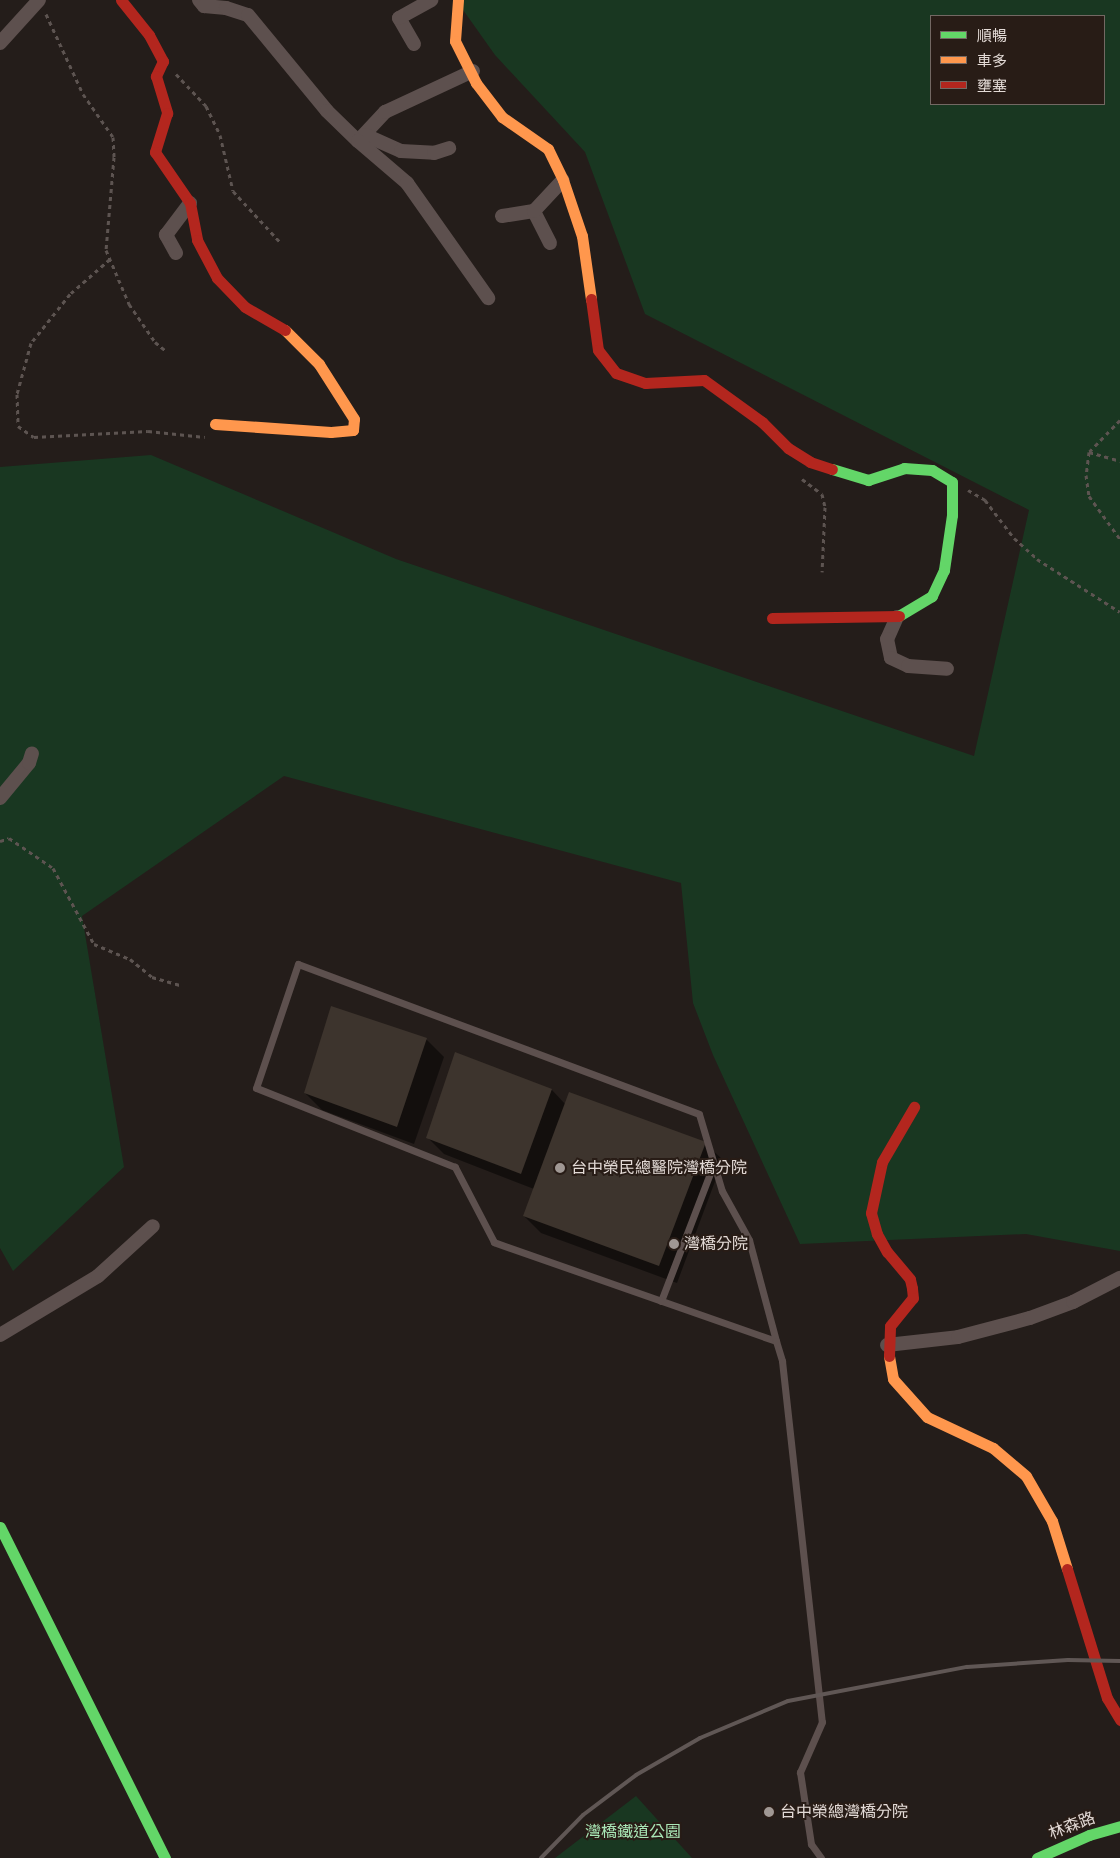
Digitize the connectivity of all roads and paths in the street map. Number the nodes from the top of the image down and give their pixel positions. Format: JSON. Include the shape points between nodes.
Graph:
{"nodes":[{"id":1,"x":39,"y":0,"type":"edge"},
{"id":2,"x":121,"y":0,"type":"edge"},
{"id":3,"x":199,"y":0,"type":"edge"},
{"id":4,"x":431,"y":0,"type":"edge"},
{"id":5,"x":458,"y":0,"type":"edge"},
{"id":6,"x":0,"y":42,"type":"edge"},
{"id":7,"x":414,"y":44,"type":"dead end"},
{"id":8,"x":164,"y":61,"type":"junction"},
{"id":9,"x":472,"y":71,"type":"junction"},
{"id":10,"x":362,"y":138,"type":"junction"},
{"id":11,"x":449,"y":148,"type":"dead end"},
{"id":12,"x":564,"y":180,"type":"junction"},
{"id":13,"x":190,"y":203,"type":"junction"},
{"id":14,"x":534,"y":211,"type":"junction"},
{"id":15,"x":502,"y":216,"type":"dead end"},
{"id":16,"x":280,"y":242,"type":"dead end"},
{"id":17,"x":550,"y":243,"type":"dead end"},
{"id":18,"x":176,"y":253,"type":"dead end"},
{"id":19,"x":110,"y":259,"type":"junction"},
{"id":20,"x":488,"y":298,"type":"dead end"},
{"id":21,"x":166,"y":351,"type":"dead end"},
{"id":22,"x":1120,"y":420,"type":"edge"},
{"id":23,"x":215,"y":424,"type":"joint"},
{"id":24,"x":1090,"y":452,"type":"junction"},
{"id":25,"x":1120,"y":461,"type":"edge"},
{"id":26,"x":799,"y":476,"type":"dead end"},
{"id":27,"x":952,"y":482,"type":"junction"},
{"id":28,"x":1120,"y":539,"type":"edge"},
{"id":29,"x":822,"y":572,"type":"dead end"},
{"id":30,"x":1120,"y":612,"type":"edge"},
{"id":31,"x":897,"y":617,"type":"junction"},
{"id":32,"x":772,"y":618,"type":"dead end"},
{"id":33,"x":947,"y":669,"type":"dead end"},
{"id":34,"x":32,"y":753,"type":"dead end"},
{"id":35,"x":0,"y":798,"type":"edge"},
{"id":36,"x":0,"y":841,"type":"edge"},
{"id":37,"x":180,"y":985,"type":"dead end"},
{"id":38,"x":914,"y":1106,"type":"dead end"},
{"id":39,"x":714,"y":1163,"type":"junction"},
{"id":40,"x":152,"y":1226,"type":"dead end"},
{"id":41,"x":1120,"y":1278,"type":"edge"},
{"id":42,"x":661,"y":1300,"type":"junction"},
{"id":43,"x":0,"y":1335,"type":"edge"},
{"id":44,"x":776,"y":1341,"type":"junction"},
{"id":45,"x":887,"y":1345,"type":"junction"},
{"id":46,"x":0,"y":1527,"type":"edge"},
{"id":47,"x":1120,"y":1720,"type":"edge"},
{"id":48,"x":1120,"y":1826,"type":"edge"},
{"id":49,"x":165,"y":1858,"type":"edge"},
{"id":50,"x":821,"y":1858,"type":"edge"},
{"id":51,"x":1037,"y":1858,"type":"edge"}],
"edges":[{"from":1,"to":6,"type":"street"},
{"from":1,"to":19,"type":"path","via":[[83,94],[113,137],[106,250]]},
{"from":2,"to":8,"type":"street"},
{"from":3,"to":10,"type":"street","via":[[204,6],[248,15],[328,111]]},
{"from":4,"to":7,"type":"street","via":[[399,18]]},
{"from":5,"to":9,"type":"street","via":[[455,41]]},
{"from":8,"to":13,"type":"street","via":[[156,76],[167,113],[155,152]]},
{"from":8,"to":16,"type":"path","via":[[206,106],[220,135],[233,191]]},
{"from":9,"to":10,"type":"street","via":[[385,112]]},
{"from":9,"to":12,"type":"street","via":[[476,83],[502,117],[548,149]]},
{"from":10,"to":11,"type":"street","via":[[401,151],[434,153]]},
{"from":10,"to":20,"type":"street","via":[[407,183]]},
{"from":12,"to":14,"type":"street"},
{"from":12,"to":27,"type":"street","via":[[582,236],[598,350],[616,374],[645,382],[704,380],[810,462],[868,480],[904,468],[932,470]]},
{"from":13,"to":18,"type":"street","via":[[166,236]]},
{"from":13,"to":23,"type":"street","via":[[197,240],[217,278],[245,307],[284,330],[319,364],[354,419],[353,430],[331,432]]},
{"from":14,"to":15,"type":"street"},
{"from":14,"to":17,"type":"street"},
{"from":19,"to":21,"type":"path","via":[[129,304],[155,342]]},
{"from":19,"to":23,"type":"path","via":[[70,294],[31,343],[18,394],[18,426],[34,436],[148,431],[207,438]]},
{"from":22,"to":24,"type":"path"},
{"from":24,"to":25,"type":"path"},
{"from":24,"to":28,"type":"path","via":[[1086,475],[1089,496]]},
{"from":26,"to":29,"type":"path","via":[[822,494]]},
{"from":27,"to":30,"type":"path","via":[[985,500],[1014,538],[1037,559]]},
{"from":27,"to":31,"type":"street","via":[[952,515],[944,570],[932,596]]},
{"from":31,"to":32,"type":"street"},
{"from":31,"to":33,"type":"street","via":[[887,640],[891,658],[908,666]]},
{"from":34,"to":35,"type":"street","via":[[28,763]]},
{"from":36,"to":37,"type":"path","via":[[9,838],[53,868],[94,944],[130,959],[152,977]]},
{"from":38,"to":45,"type":"street","via":[[882,1162],[871,1212],[880,1240],[910,1279],[912,1288],[913,1298],[890,1326]]},
{"from":39,"to":42,"type":"lane"},
{"from":39,"to":42,"type":"lane","via":[[699,1114],[298,964],[256,1088],[455,1167],[494,1242]]},
{"from":39,"to":44,"type":"lane","via":[[722,1191],[750,1240]]},
{"from":40,"to":43,"type":"street","via":[[98,1276]]},
{"from":41,"to":45,"type":"street","via":[[1030,1318],[958,1337]]},
{"from":42,"to":44,"type":"lane"},
{"from":44,"to":50,"type":"lane","via":[[782,1361],[822,1722],[800,1772],[811,1844]]},
{"from":45,"to":47,"type":"street","via":[[893,1379],[927,1417],[992,1448],[1026,1476],[1052,1521],[1107,1698]]},
{"from":46,"to":49,"type":"street"},
{"from":48,"to":51,"type":"street","name":"林森路","via":[[1089,1835]]}]}
